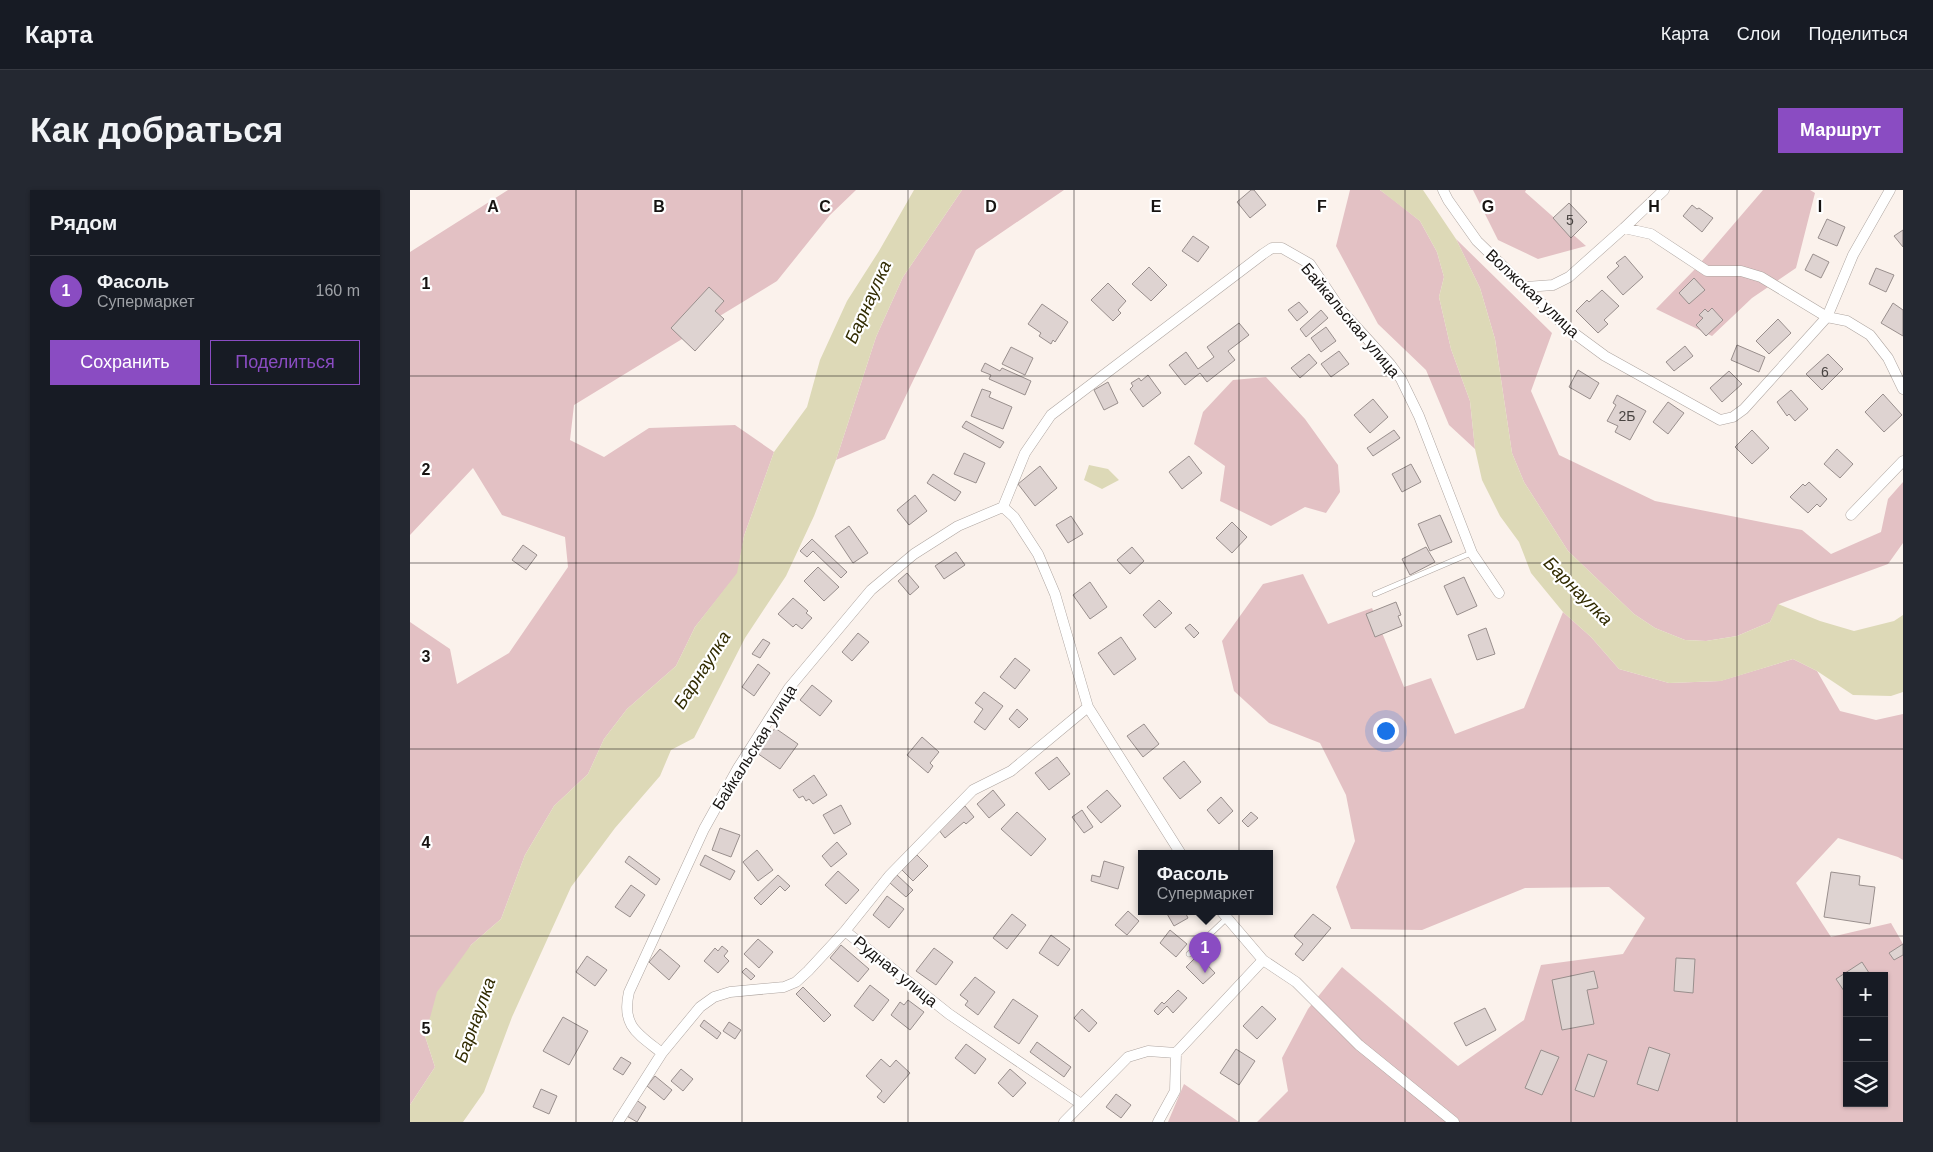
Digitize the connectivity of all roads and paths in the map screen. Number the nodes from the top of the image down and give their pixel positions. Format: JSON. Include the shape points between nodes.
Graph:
{"nodes":[{"id":1,"x":1443,"y":190,"type":"edge"},
{"id":2,"x":1664,"y":190,"type":"edge"},
{"id":3,"x":1890,"y":190,"type":"edge"},
{"id":4,"x":1624,"y":228,"type":"junction"},
{"id":5,"x":1526,"y":286,"type":"junction"},
{"id":6,"x":1827,"y":317,"type":"junction"},
{"id":7,"x":1903,"y":390,"type":"edge"},
{"id":8,"x":1903,"y":461,"type":"edge"},
{"id":9,"x":1003,"y":508,"type":"junction"},
{"id":10,"x":1851,"y":515,"type":"dead end"},
{"id":11,"x":1472,"y":553,"type":"junction"},
{"id":12,"x":1499,"y":593,"type":"dead end"},
{"id":13,"x":1375,"y":594,"type":"dead end"},
{"id":14,"x":1088,"y":707,"type":"junction"},
{"id":15,"x":1178,"y":850,"type":"edge"},
{"id":16,"x":1224,"y":915,"type":"edge"},
{"id":17,"x":845,"y":931,"type":"junction"},
{"id":18,"x":1189,"y":954,"type":"dead end"},
{"id":19,"x":1263,"y":960,"type":"junction"},
{"id":20,"x":662,"y":1053,"type":"junction"},
{"id":21,"x":1176,"y":1053,"type":"junction"},
{"id":22,"x":1081,"y":1104,"type":"junction"},
{"id":23,"x":618,"y":1122,"type":"edge"},
{"id":24,"x":1064,"y":1122,"type":"edge"},
{"id":25,"x":1158,"y":1122,"type":"edge"},
{"id":26,"x":1454,"y":1122,"type":"edge"}],
"edges":[{"from":1,"to":5,"type":"street","name":"Волжская улица","via":[[1477,241]]},
{"from":2,"to":4,"type":"street"},
{"from":3,"to":6,"type":"street","via":[[1853,255]]},
{"from":4,"to":5,"type":"street","via":[[1569,276],[1553,285]]},
{"from":4,"to":6,"type":"street","via":[[1651,234],[1707,271],[1741,271],[1761,277]]},
{"from":5,"to":6,"type":"street","name":"Волжская улица","via":[[1567,328],[1606,356],[1720,420],[1733,417],[1744,409]]},
{"from":6,"to":7,"type":"street","via":[[1847,321],[1870,336],[1888,358]]},
{"from":8,"to":10,"type":"street"},
{"from":9,"to":11,"type":"street","name":"Байкальская улица","via":[[1025,454],[1051,415],[1272,248],[1282,248],[1310,264],[1341,310],[1401,379],[1419,416]]},
{"from":9,"to":14,"type":"street","via":[[1014,517],[1038,554],[1055,594]]},
{"from":9,"to":20,"type":"street","name":"Байкальская улица","via":[[950,531],[914,554],[871,590],[789,688],[738,768],[704,829],[629,992],[626,1005],[628,1021],[634,1031]]},
{"from":11,"to":12,"type":"street","name":"Байкальская улица"},
{"from":11,"to":13,"type":"lane"},
{"from":14,"to":15,"type":"street"},
{"from":14,"to":17,"type":"street","via":[[1011,771],[973,790],[890,875]]},
{"from":16,"to":18,"type":"lane"},
{"from":16,"to":19,"type":"street"},
{"from":17,"to":20,"type":"street","name":"Рудная улица","via":[[796,982],[784,987],[730,992],[714,997],[700,1007]]},
{"from":17,"to":22,"type":"street","name":"Рудная улица","via":[[949,1014]]},
{"from":19,"to":21,"type":"street"},
{"from":19,"to":26,"type":"street","via":[[1296,982],[1359,1045]]},
{"from":20,"to":23,"type":"street","name":"Рудная улица"},
{"from":21,"to":22,"type":"street","via":[[1148,1051],[1128,1058]]},
{"from":21,"to":25,"type":"street","via":[[1175,1091]]},
{"from":22,"to":24,"type":"street"}]}
